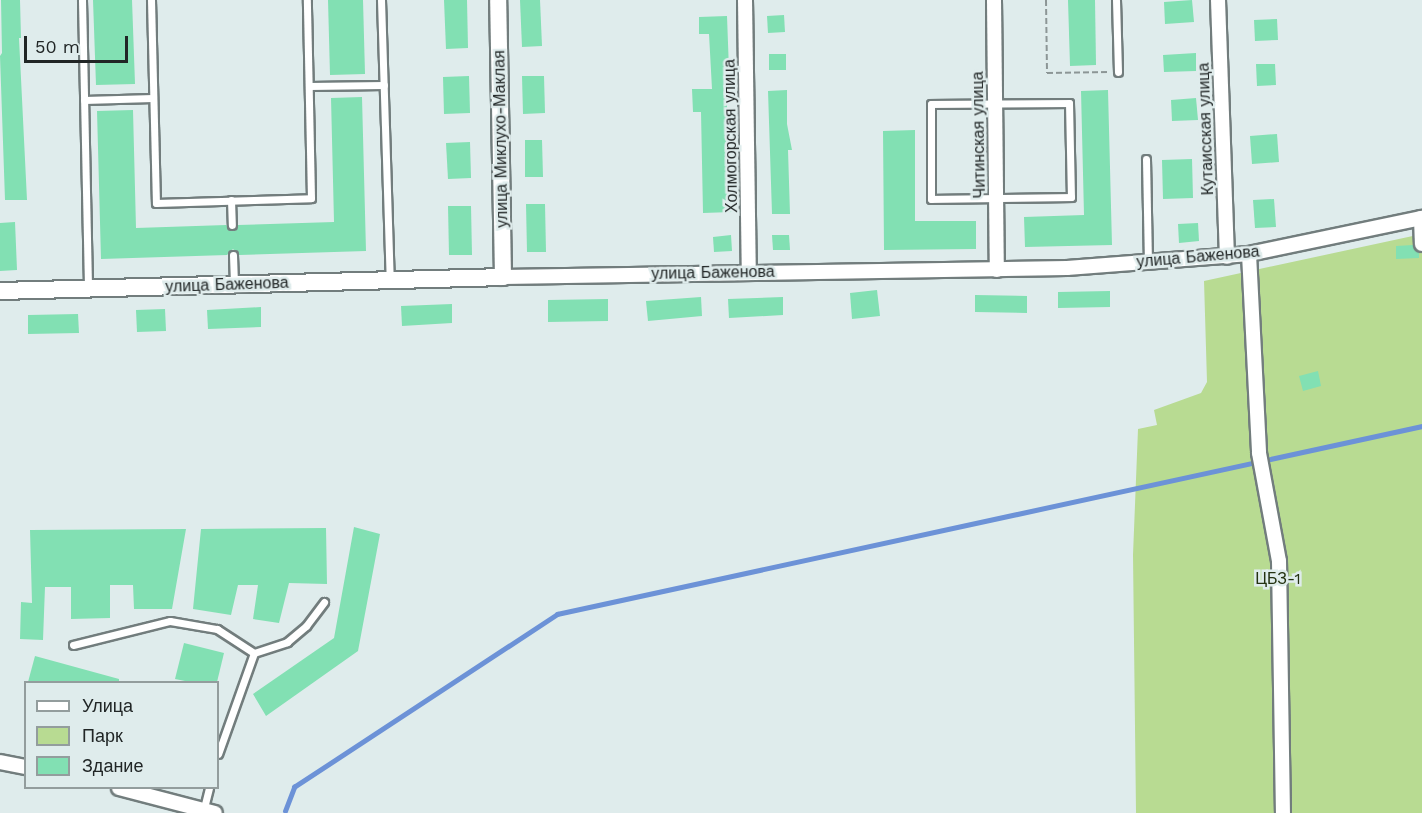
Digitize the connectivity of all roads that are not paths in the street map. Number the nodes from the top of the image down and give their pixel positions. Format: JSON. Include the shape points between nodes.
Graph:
{"nodes":[{"id":1,"x":82,"y":0,"type":"edge"},
{"id":2,"x":151,"y":0,"type":"edge"},
{"id":3,"x":307,"y":0,"type":"edge"},
{"id":4,"x":381,"y":0,"type":"edge"},
{"id":5,"x":498,"y":0,"type":"edge"},
{"id":6,"x":745,"y":0,"type":"edge"},
{"id":7,"x":994,"y":0,"type":"edge"},
{"id":8,"x":1116,"y":0,"type":"edge"},
{"id":9,"x":1218,"y":0,"type":"edge"},
{"id":10,"x":1118,"y":72,"type":"road end"},
{"id":11,"x":384,"y":85,"type":"junction"},
{"id":12,"x":309,"y":86,"type":"junction"},
{"id":13,"x":153,"y":98,"type":"junction"},
{"id":14,"x":84,"y":100,"type":"junction"},
{"id":15,"x":995,"y":105,"type":"junction"},
{"id":16,"x":1146,"y":159,"type":"dead end"},
{"id":17,"x":996,"y":198,"type":"junction"},
{"id":18,"x":231,"y":200,"type":"junction"},
{"id":19,"x":1422,"y":218,"type":"edge"},
{"id":20,"x":232,"y":225,"type":"dead end"},
{"id":21,"x":1422,"y":244,"type":"edge"},
{"id":22,"x":1249,"y":254,"type":"junction"},
{"id":23,"x":233,"y":255,"type":"dead end"},
{"id":24,"x":1227,"y":257,"type":"junction"},
{"id":25,"x":1148,"y":263,"type":"junction"},
{"id":26,"x":997,"y":270,"type":"junction"},
{"id":27,"x":749,"y":272,"type":"junction"},
{"id":28,"x":503,"y":277,"type":"junction"},
{"id":29,"x":390,"y":280,"type":"junction"},
{"id":30,"x":234,"y":284,"type":"junction"},
{"id":31,"x":88,"y":289,"type":"junction"},
{"id":32,"x":0,"y":291,"type":"edge"},
{"id":33,"x":324,"y":602,"type":"dead end"},
{"id":34,"x":73,"y":645,"type":"dead end"},
{"id":35,"x":254,"y":653,"type":"junction"},
{"id":36,"x":219,"y":751,"type":"edge"},
{"id":37,"x":0,"y":762,"type":"edge"},
{"id":38,"x":24,"y":767,"type":"edge"},
{"id":39,"x":123,"y":789,"type":"edge"},
{"id":40,"x":209,"y":789,"type":"edge"},
{"id":41,"x":209,"y":811,"type":"edge"},
{"id":42,"x":1283,"y":813,"type":"edge"}],
"edges":[{"from":1,"to":14,"type":"lane"},
{"from":2,"to":13,"type":"lane"},
{"from":3,"to":12,"type":"lane"},
{"from":4,"to":11,"type":"lane"},
{"from":5,"to":28,"type":"street","name":"улица Миклухо-Маклая"},
{"from":6,"to":27,"type":"street","name":"Холмогорская улица"},
{"from":7,"to":15,"type":"street","name":"Читинская улица"},
{"from":8,"to":10,"type":"lane"},
{"from":9,"to":24,"type":"street","name":"Кутаисская улица"},
{"from":11,"to":12,"type":"lane"},
{"from":11,"to":29,"type":"lane"},
{"from":12,"to":18,"type":"lane","via":[[311,198]]},
{"from":13,"to":14,"type":"lane"},
{"from":13,"to":18,"type":"lane","via":[[156,203]]},
{"from":14,"to":31,"type":"lane"},
{"from":15,"to":17,"type":"street","name":"Читинская улица"},
{"from":15,"to":17,"type":"lane","via":[[931,104],[931,199]]},
{"from":15,"to":17,"type":"lane","via":[[1069,103],[1071,196]]},
{"from":16,"to":25,"type":"lane"},
{"from":17,"to":26,"type":"street","name":"Читинская улица"},
{"from":18,"to":20,"type":"lane"},
{"from":19,"to":21,"type":"street"},
{"from":19,"to":22,"type":"street","name":"улица Баженова"},
{"from":22,"to":24,"type":"street","name":"улица Баженова"},
{"from":22,"to":42,"type":"street","via":[[1259,453],[1279,561]]},
{"from":23,"to":30,"type":"lane"},
{"from":24,"to":25,"type":"street","name":"улица Баженова"},
{"from":25,"to":26,"type":"street","name":"улица Баженова"},
{"from":26,"to":27,"type":"street","name":"улица Баженова"},
{"from":27,"to":28,"type":"street","name":"улица Баженова"},
{"from":28,"to":29,"type":"street","name":"улица Баженова"},
{"from":29,"to":30,"type":"street","name":"улица Баженова"},
{"from":30,"to":31,"type":"street","name":"улица Баженова"},
{"from":31,"to":32,"type":"street","name":"улица Баженова"},
{"from":33,"to":35,"type":"lane","via":[[306,626],[287,642]]},
{"from":34,"to":35,"type":"lane","via":[[170,621],[217,629]]},
{"from":35,"to":36,"type":"lane"},
{"from":37,"to":38,"type":"street"},
{"from":39,"to":41,"type":"street"},
{"from":40,"to":41,"type":"lane"}]}
